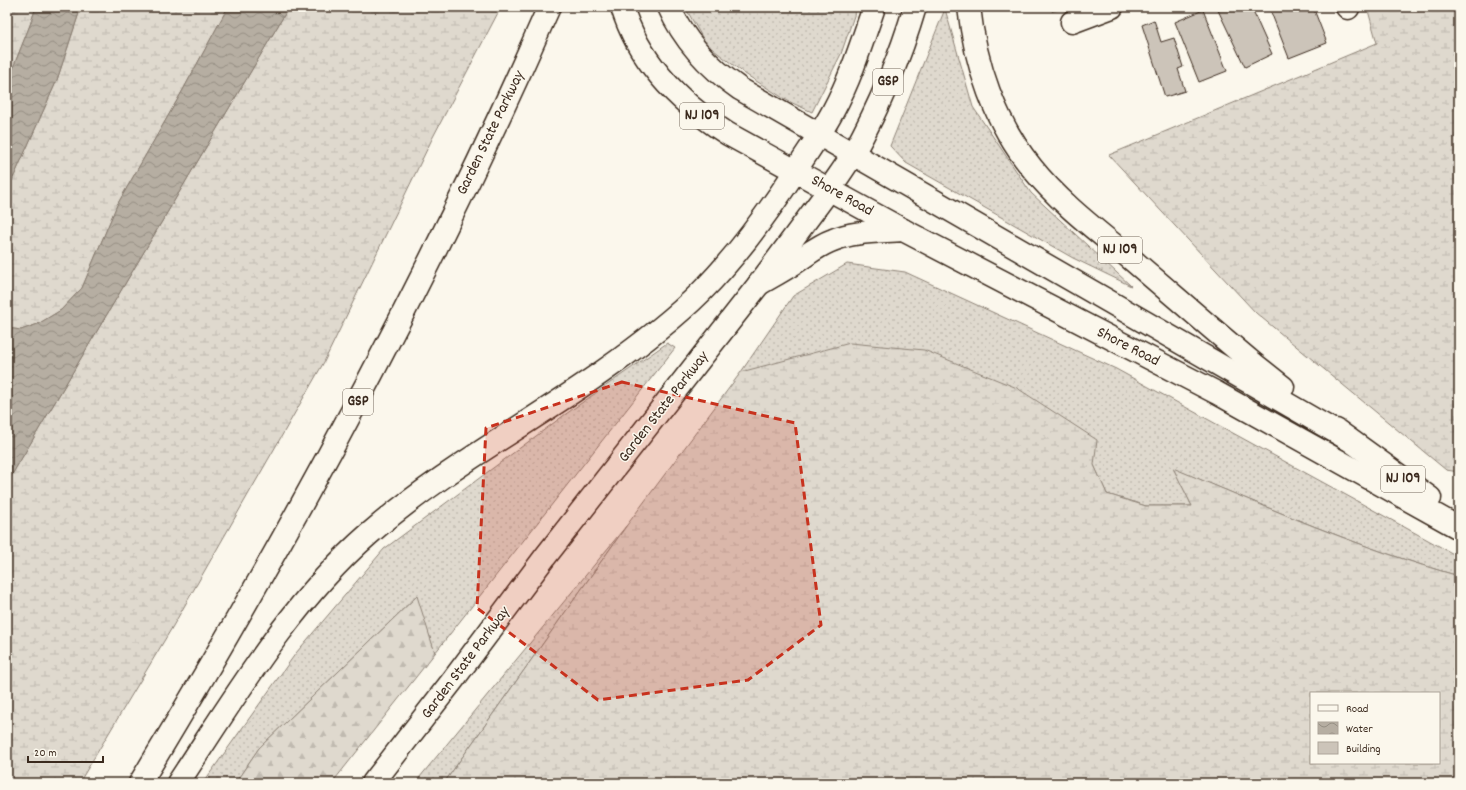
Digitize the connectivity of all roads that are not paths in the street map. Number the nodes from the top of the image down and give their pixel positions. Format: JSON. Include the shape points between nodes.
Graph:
{"nodes":[{"id":1,"x":550,"y":7,"type":"edge"},
{"id":2,"x":622,"y":7,"type":"edge"},
{"id":3,"x":669,"y":7,"type":"edge"},
{"id":4,"x":874,"y":7,"type":"edge"},
{"id":5,"x":916,"y":7,"type":"edge"},
{"id":6,"x":969,"y":7,"type":"edge"},
{"id":7,"x":1112,"y":7,"type":"edge"},
{"id":8,"x":1072,"y":22,"type":"dead end"},
{"id":9,"x":819,"y":135,"type":"junction"},
{"id":10,"x":853,"y":154,"type":"junction"},
{"id":11,"x":796,"y":170,"type":"junction"},
{"id":12,"x":829,"y":190,"type":"junction"},
{"id":13,"x":903,"y":230,"type":"junction"},
{"id":14,"x":759,"y":284,"type":"junction"},
{"id":15,"x":1348,"y":439,"type":"junction"},
{"id":16,"x":1459,"y":519,"type":"edge"},
{"id":17,"x":1459,"y":528,"type":"edge"},
{"id":18,"x":140,"y":783,"type":"edge"},
{"id":19,"x":178,"y":783,"type":"edge"},
{"id":20,"x":373,"y":783,"type":"edge"}],
"edges":[{"from":1,"to":18,"type":"main road","name":"Garden State Parkway","number":"GSP","via":[[479,160],[367,384],[263,575]]},
{"from":2,"to":11,"type":"main road","number":"NJ 109","via":[[632,34],[655,70],[671,88],[708,121]]},
{"from":3,"to":9,"type":"main road","via":[[694,48],[723,78]]},
{"from":4,"to":9,"type":"main road","via":[[845,86]]},
{"from":5,"to":10,"type":"main road","name":"Garden State Parkway","number":"GSP","via":[[900,55]]},
{"from":6,"to":15,"type":"main road","number":"NJ 109","via":[[979,64],[988,91],[1015,145],[1032,168],[1070,207],[1254,364]]},
{"from":7,"to":8,"type":"main road"},
{"from":9,"to":10,"type":"main road"},
{"from":9,"to":11,"type":"main road"},
{"from":10,"to":12,"type":"main road","name":"Garden State Parkway","number":"GSP"},
{"from":10,"to":15,"type":"main road"},
{"from":11,"to":12,"type":"main road","name":"Shore Road","number":"NJ 109"},
{"from":11,"to":19,"type":"main road","via":[[760,222],[720,272],[659,330],[600,374],[424,490],[344,557],[264,654]]},
{"from":12,"to":13,"type":"main road","name":"Shore Road","number":"NJ 109"},
{"from":12,"to":14,"type":"main road","name":"Garden State Parkway","number":"GSP"},
{"from":13,"to":14,"type":"main road","via":[[848,235],[834,239]]},
{"from":13,"to":17,"type":"main road","name":"Shore Road","number":"NJ 109","via":[[1217,393]]},
{"from":14,"to":20,"type":"main road","name":"Garden State Parkway","number":"GSP","via":[[545,557]]},
{"from":15,"to":16,"type":"main road","number":"NJ 109"}]}
